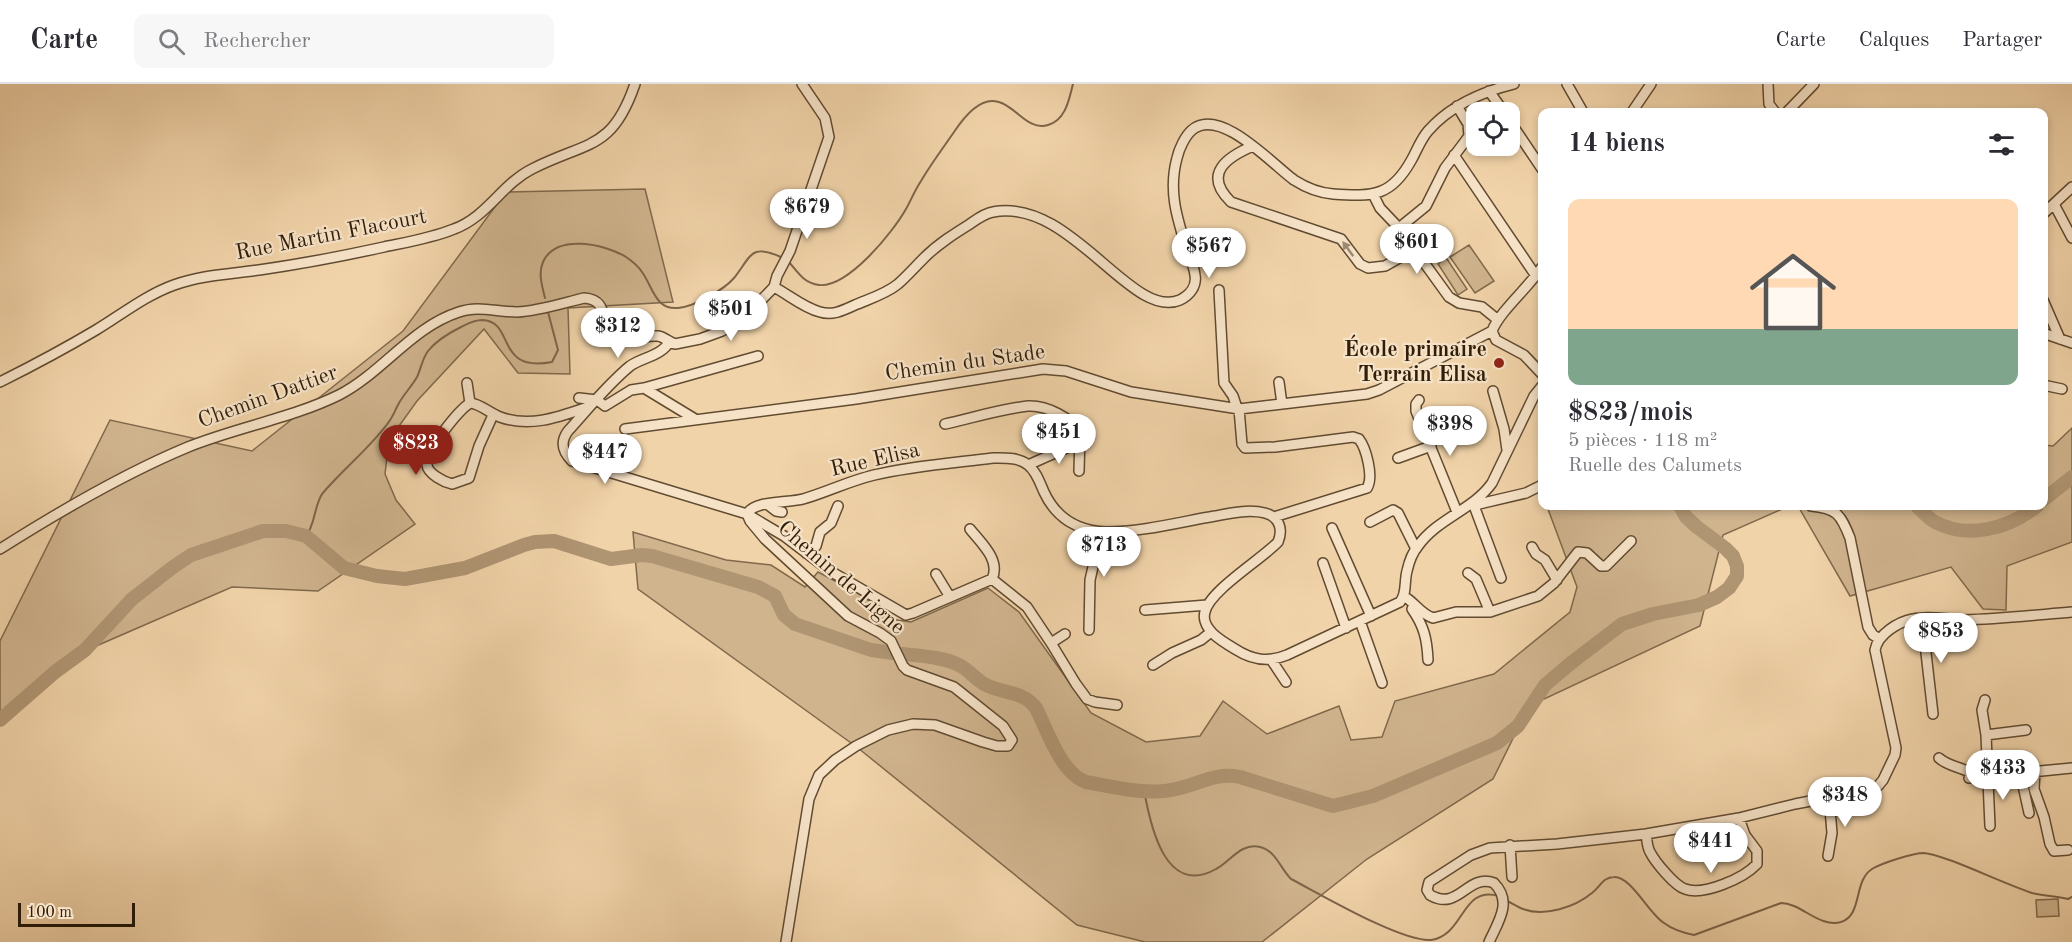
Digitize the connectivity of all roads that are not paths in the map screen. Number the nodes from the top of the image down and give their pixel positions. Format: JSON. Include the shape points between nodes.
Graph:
{"nodes":[{"id":1,"x":635,"y":84,"type":"edge"},
{"id":2,"x":802,"y":84,"type":"edge"},
{"id":3,"x":1514,"y":84,"type":"edge"},
{"id":4,"x":1567,"y":84,"type":"edge"},
{"id":5,"x":1651,"y":84,"type":"edge"},
{"id":6,"x":1768,"y":84,"type":"edge"},
{"id":7,"x":1814,"y":84,"type":"edge"},
{"id":8,"x":1489,"y":91,"type":"junction"},
{"id":9,"x":1497,"y":102,"type":"edge"},
{"id":10,"x":1457,"y":106,"type":"junction"},
{"id":11,"x":1580,"y":108,"type":"edge"},
{"id":12,"x":1635,"y":108,"type":"edge"},
{"id":13,"x":1772,"y":108,"type":"edge"},
{"id":14,"x":1791,"y":108,"type":"edge"},
{"id":15,"x":1520,"y":136,"type":"edge"},
{"id":16,"x":1253,"y":146,"type":"junction"},
{"id":17,"x":1454,"y":155,"type":"junction"},
{"id":18,"x":1538,"y":163,"type":"edge"},
{"id":19,"x":2072,"y":187,"type":"edge"},
{"id":20,"x":1373,"y":194,"type":"junction"},
{"id":21,"x":2054,"y":204,"type":"junction"},
{"id":22,"x":2048,"y":209,"type":"edge"},
{"id":23,"x":1398,"y":228,"type":"junction"},
{"id":24,"x":2072,"y":238,"type":"edge"},
{"id":25,"x":1415,"y":249,"type":"junction"},
{"id":26,"x":1538,"y":273,"type":"edge"},
{"id":27,"x":1536,"y":276,"type":"junction"},
{"id":28,"x":774,"y":287,"type":"junction"},
{"id":29,"x":1220,"y":290,"type":"dead end"},
{"id":30,"x":2048,"y":311,"type":"edge"},
{"id":31,"x":1498,"y":320,"type":"junction"},
{"id":32,"x":1492,"y":331,"type":"junction"},
{"id":33,"x":2048,"y":335,"type":"edge"},
{"id":34,"x":2060,"y":339,"type":"junction"},
{"id":35,"x":669,"y":342,"type":"junction"},
{"id":36,"x":2072,"y":343,"type":"edge"},
{"id":37,"x":758,"y":356,"type":"dead end"},
{"id":38,"x":1538,"y":370,"type":"edge"},
{"id":39,"x":0,"y":382,"type":"edge"},
{"id":40,"x":1279,"y":382,"type":"dead end"},
{"id":41,"x":467,"y":383,"type":"dead end"},
{"id":42,"x":2048,"y":386,"type":"edge"},
{"id":43,"x":644,"y":388,"type":"junction"},
{"id":44,"x":2062,"y":389,"type":"dead end"},
{"id":45,"x":1493,"y":391,"type":"dead end"},
{"id":46,"x":1538,"y":391,"type":"edge"},
{"id":47,"x":579,"y":398,"type":"dead end"},
{"id":48,"x":1419,"y":400,"type":"dead end"},
{"id":49,"x":470,"y":403,"type":"junction"},
{"id":50,"x":594,"y":403,"type":"junction"},
{"id":51,"x":1282,"y":404,"type":"junction"},
{"id":52,"x":1238,"y":409,"type":"junction"},
{"id":53,"x":493,"y":415,"type":"junction"},
{"id":54,"x":695,"y":419,"type":"junction"},
{"id":55,"x":945,"y":423,"type":"dead end"},
{"id":56,"x":625,"y":429,"type":"dead end"},
{"id":57,"x":1080,"y":442,"type":"junction"},
{"id":58,"x":1431,"y":446,"type":"junction"},
{"id":59,"x":1507,"y":452,"type":"junction"},
{"id":60,"x":1398,"y":458,"type":"dead end"},
{"id":61,"x":1028,"y":465,"type":"junction"},
{"id":62,"x":1079,"y":471,"type":"dead end"},
{"id":63,"x":1538,"y":487,"type":"edge"},
{"id":64,"x":1473,"y":503,"type":"junction"},
{"id":65,"x":767,"y":504,"type":"junction"},
{"id":66,"x":837,"y":506,"type":"dead end"},
{"id":67,"x":1832,"y":510,"type":"edge"},
{"id":68,"x":782,"y":512,"type":"dead end"},
{"id":69,"x":1457,"y":512,"type":"junction"},
{"id":70,"x":747,"y":514,"type":"junction"},
{"id":71,"x":1274,"y":517,"type":"junction"},
{"id":72,"x":1370,"y":522,"type":"dead end"},
{"id":73,"x":1332,"y":528,"type":"dead end"},
{"id":74,"x":970,"y":529,"type":"dead end"},
{"id":75,"x":1096,"y":531,"type":"junction"},
{"id":76,"x":1631,"y":541,"type":"dead end"},
{"id":77,"x":1532,"y":547,"type":"dead end"},
{"id":78,"x":0,"y":549,"type":"edge"},
{"id":79,"x":1416,"y":549,"type":"junction"},
{"id":80,"x":806,"y":553,"type":"junction"},
{"id":81,"x":1323,"y":563,"type":"dead end"},
{"id":82,"x":1468,"y":573,"type":"dead end"},
{"id":83,"x":936,"y":574,"type":"dead end"},
{"id":84,"x":1502,"y":578,"type":"dead end"},
{"id":85,"x":992,"y":579,"type":"junction"},
{"id":86,"x":1557,"y":580,"type":"junction"},
{"id":87,"x":950,"y":597,"type":"junction"},
{"id":88,"x":1405,"y":597,"type":"junction"},
{"id":89,"x":1208,"y":605,"type":"junction"},
{"id":90,"x":1145,"y":610,"type":"dead end"},
{"id":91,"x":1490,"y":612,"type":"junction"},
{"id":92,"x":2072,"y":612,"type":"edge"},
{"id":93,"x":1371,"y":616,"type":"junction"},
{"id":94,"x":1922,"y":618,"type":"junction"},
{"id":95,"x":1360,"y":621,"type":"junction"},
{"id":96,"x":1346,"y":628,"type":"junction"},
{"id":97,"x":1089,"y":630,"type":"dead end"},
{"id":98,"x":1211,"y":632,"type":"junction"},
{"id":99,"x":1065,"y":634,"type":"dead end"},
{"id":100,"x":1880,"y":639,"type":"junction"},
{"id":101,"x":1051,"y":643,"type":"junction"},
{"id":102,"x":1428,"y":660,"type":"dead end"},
{"id":103,"x":1272,"y":661,"type":"junction"},
{"id":104,"x":1153,"y":665,"type":"dead end"},
{"id":105,"x":1286,"y":682,"type":"dead end"},
{"id":106,"x":1382,"y":683,"type":"dead end"},
{"id":107,"x":1984,"y":700,"type":"dead end"},
{"id":108,"x":1117,"y":705,"type":"dead end"},
{"id":109,"x":1933,"y":714,"type":"dead end"},
{"id":110,"x":2026,"y":730,"type":"dead end"},
{"id":111,"x":1986,"y":735,"type":"junction"},
{"id":112,"x":1939,"y":758,"type":"dead end"},
{"id":113,"x":2072,"y":768,"type":"edge"},
{"id":114,"x":2035,"y":771,"type":"junction"},
{"id":115,"x":2020,"y":772,"type":"junction"},
{"id":116,"x":1989,"y":776,"type":"junction"},
{"id":117,"x":1829,"y":797,"type":"junction"},
{"id":118,"x":2029,"y":813,"type":"dead end"},
{"id":119,"x":1739,"y":818,"type":"junction"},
{"id":120,"x":1990,"y":826,"type":"dead end"},
{"id":121,"x":1646,"y":834,"type":"junction"},
{"id":122,"x":1510,"y":846,"type":"junction"},
{"id":123,"x":2068,"y":850,"type":"dead end"},
{"id":124,"x":1828,"y":856,"type":"dead end"},
{"id":125,"x":1512,"y":877,"type":"dead end"},
{"id":126,"x":786,"y":942,"type":"edge"},
{"id":127,"x":1489,"y":942,"type":"edge"}],
"edges":[{"from":1,"to":39,"type":"street","name":"Rue Martin Flacourt","via":[[621,118],[604,136],[521,175],[486,211],[458,228],[339,257],[174,285]]},
{"from":2,"to":28,"type":"street","via":[[825,118],[829,137]]},
{"from":3,"to":8,"type":"street"},
{"from":4,"to":11,"type":"street"},
{"from":5,"to":12,"type":"street"},
{"from":6,"to":13,"type":"street"},
{"from":7,"to":14,"type":"street"},
{"from":8,"to":9,"type":"street"},
{"from":8,"to":10,"type":"street"},
{"from":10,"to":17,"type":"street","via":[[1470,132]]},
{"from":10,"to":20,"type":"street","via":[[1426,132],[1396,183]]},
{"from":15,"to":18,"type":"street"},
{"from":16,"to":20,"type":"street","via":[[1307,187],[1330,194]]},
{"from":25,"to":16,"type":"street","one_way":true,"via":[[1385,266],[1368,267],[1360,264],[1341,239],[1231,202],[1221,189],[1220,171],[1226,160]]},
{"from":16,"to":28,"type":"street","via":[[1225,128],[1207,124],[1191,130],[1178,153],[1172,196],[1196,275],[1191,292],[1182,299],[1158,301],[1132,288],[1078,240],[1047,220],[1023,212],[993,212],[979,218],[944,240],[895,287],[841,312],[816,311]]},
{"from":17,"to":23,"type":"street","via":[[1426,206]]},
{"from":17,"to":27,"type":"street"},
{"from":19,"to":21,"type":"street"},
{"from":20,"to":23,"type":"street"},
{"from":21,"to":22,"type":"street"},
{"from":21,"to":24,"type":"street"},
{"from":23,"to":25,"type":"street"},
{"from":25,"to":31,"type":"street","via":[[1454,301],[1477,305]]},
{"from":26,"to":27,"type":"street"},
{"from":27,"to":31,"type":"street"},
{"from":28,"to":35,"type":"street","via":[[741,321],[722,332],[681,344]]},
{"from":29,"to":52,"type":"street","via":[[1224,383]]},
{"from":30,"to":34,"type":"street"},
{"from":31,"to":32,"type":"street"},
{"from":32,"to":38,"type":"street","via":[[1496,340],[1524,355]]},
{"from":32,"to":51,"type":"street","name":"Chemin du Stade","via":[[1379,390]]},
{"from":33,"to":34,"type":"street"},
{"from":34,"to":36,"type":"street"},
{"from":35,"to":50,"type":"street","via":[[631,366]]},
{"from":35,"to":78,"type":"street","name":"Chemin Dattier","via":[[660,336],[613,335],[602,308],[591,298],[519,312],[473,308],[461,311],[426,328],[338,395],[158,460],[45,520]]},
{"from":37,"to":43,"type":"street"},
{"from":40,"to":51,"type":"street"},
{"from":41,"to":49,"type":"street"},
{"from":42,"to":44,"type":"street"},
{"from":43,"to":50,"type":"street","via":[[632,390],[605,406]]},
{"from":43,"to":54,"type":"street"},
{"from":45,"to":59,"type":"street"},
{"from":46,"to":59,"type":"street"},
{"from":47,"to":50,"type":"street"},
{"from":48,"to":58,"type":"street","via":[[1416,411]]},
{"from":49,"to":53,"type":"street"},
{"from":49,"to":53,"type":"street","via":[[444,430],[428,457],[428,469],[447,483],[469,478]]},
{"from":50,"to":53,"type":"street","via":[[535,422]]},
{"from":50,"to":70,"type":"street","name":"Chemin de Ligne","via":[[563,437],[563,449],[572,461]]},
{"from":51,"to":52,"type":"street","name":"Chemin du Stade"},
{"from":52,"to":54,"type":"street","name":"Chemin du Stade","via":[[1131,392],[1066,371],[1043,369],[856,399]]},
{"from":52,"to":71,"type":"street","via":[[1245,448],[1353,437],[1363,444],[1371,481],[1367,488]]},
{"from":54,"to":56,"type":"street","name":"Chemin du Stade"},
{"from":55,"to":57,"type":"street","name":"Rue Elisa","via":[[1032,406],[1065,417],[1077,429]]},
{"from":57,"to":61,"type":"street"},
{"from":57,"to":62,"type":"street"},
{"from":58,"to":60,"type":"street"},
{"from":58,"to":69,"type":"street"},
{"from":59,"to":64,"type":"street","via":[[1492,483]]},
{"from":61,"to":65,"type":"street","name":"Rue Elisa","via":[[989,455],[890,471],[801,500]]},
{"from":61,"to":75,"type":"street","via":[[1055,511],[1075,525]]},
{"from":63,"to":64,"type":"street"},
{"from":64,"to":69,"type":"street"},
{"from":64,"to":84,"type":"street"},
{"from":65,"to":68,"type":"street"},
{"from":65,"to":70,"type":"street","name":"Rue Elisa","via":[[753,507]]},
{"from":66,"to":80,"type":"street","via":[[816,546]]},
{"from":67,"to":100,"type":"street","via":[[1846,526],[1868,627]]},
{"from":69,"to":79,"type":"street","via":[[1433,529]]},
{"from":70,"to":80,"type":"street"},
{"from":70,"to":126,"type":"street","name":"Chemin de Ligne","via":[[765,539],[848,616],[891,642],[907,670],[954,687],[1003,726],[1012,740],[1008,746],[997,746],[934,724],[912,724],[888,730],[835,760],[819,775],[809,799]]},
{"from":71,"to":75,"type":"street","via":[[1239,512],[1124,531]]},
{"from":71,"to":89,"type":"street","via":[[1280,525],[1278,542],[1222,588]]},
{"from":72,"to":79,"type":"street","via":[[1393,510]]},
{"from":73,"to":93,"type":"street"},
{"from":74,"to":85,"type":"street","via":[[991,556]]},
{"from":75,"to":97,"type":"street"},
{"from":76,"to":86,"type":"street","via":[[1606,566],[1587,553],[1578,552]]},
{"from":77,"to":86,"type":"street"},
{"from":79,"to":88,"type":"street","via":[[1407,571]]},
{"from":80,"to":87,"type":"street","via":[[906,615]]},
{"from":81,"to":96,"type":"street"},
{"from":82,"to":91,"type":"street","via":[[1476,579]]},
{"from":83,"to":87,"type":"street"},
{"from":85,"to":87,"type":"street"},
{"from":85,"to":101,"type":"street","via":[[1027,607]]},
{"from":86,"to":91,"type":"street","via":[[1538,596]]},
{"from":88,"to":91,"type":"street","via":[[1433,618],[1456,612]]},
{"from":88,"to":93,"type":"street"},
{"from":88,"to":102,"type":"street","via":[[1423,626]]},
{"from":89,"to":90,"type":"street"},
{"from":89,"to":98,"type":"street","via":[[1204,618]]},
{"from":92,"to":94,"type":"street","via":[[1963,620]]},
{"from":93,"to":95,"type":"street"},
{"from":94,"to":100,"type":"street","via":[[1900,624]]},
{"from":94,"to":109,"type":"street"},
{"from":95,"to":96,"type":"street"},
{"from":95,"to":106,"type":"street"},
{"from":96,"to":103,"type":"street"},
{"from":98,"to":103,"type":"street","via":[[1249,657]]},
{"from":98,"to":104,"type":"street"},
{"from":99,"to":101,"type":"street"},
{"from":100,"to":117,"type":"street","via":[[1876,656],[1895,739],[1895,755],[1878,786]]},
{"from":101,"to":108,"type":"street","via":[[1088,699]]},
{"from":103,"to":105,"type":"street"},
{"from":107,"to":111,"type":"street"},
{"from":110,"to":111,"type":"street"},
{"from":111,"to":116,"type":"street"},
{"from":112,"to":116,"type":"street","via":[[1968,770],[1973,778]]},
{"from":113,"to":114,"type":"street"},
{"from":114,"to":115,"type":"street"},
{"from":114,"to":123,"type":"street","via":[[2034,789],[2050,844],[2054,851]]},
{"from":115,"to":116,"type":"street"},
{"from":115,"to":118,"type":"street"},
{"from":116,"to":120,"type":"street"},
{"from":117,"to":119,"type":"street"},
{"from":117,"to":124,"type":"street","via":[[1832,833]]},
{"from":119,"to":121,"type":"street"},
{"from":119,"to":121,"type":"street","via":[[1744,835],[1757,851],[1757,864],[1739,877],[1701,890],[1685,890],[1675,882],[1650,852]]},
{"from":121,"to":122,"type":"street"},
{"from":122,"to":125,"type":"street"},
{"from":122,"to":127,"type":"street","via":[[1472,855],[1433,878],[1427,886],[1430,895],[1443,900],[1484,881],[1494,883],[1504,898],[1504,909]]}]}
